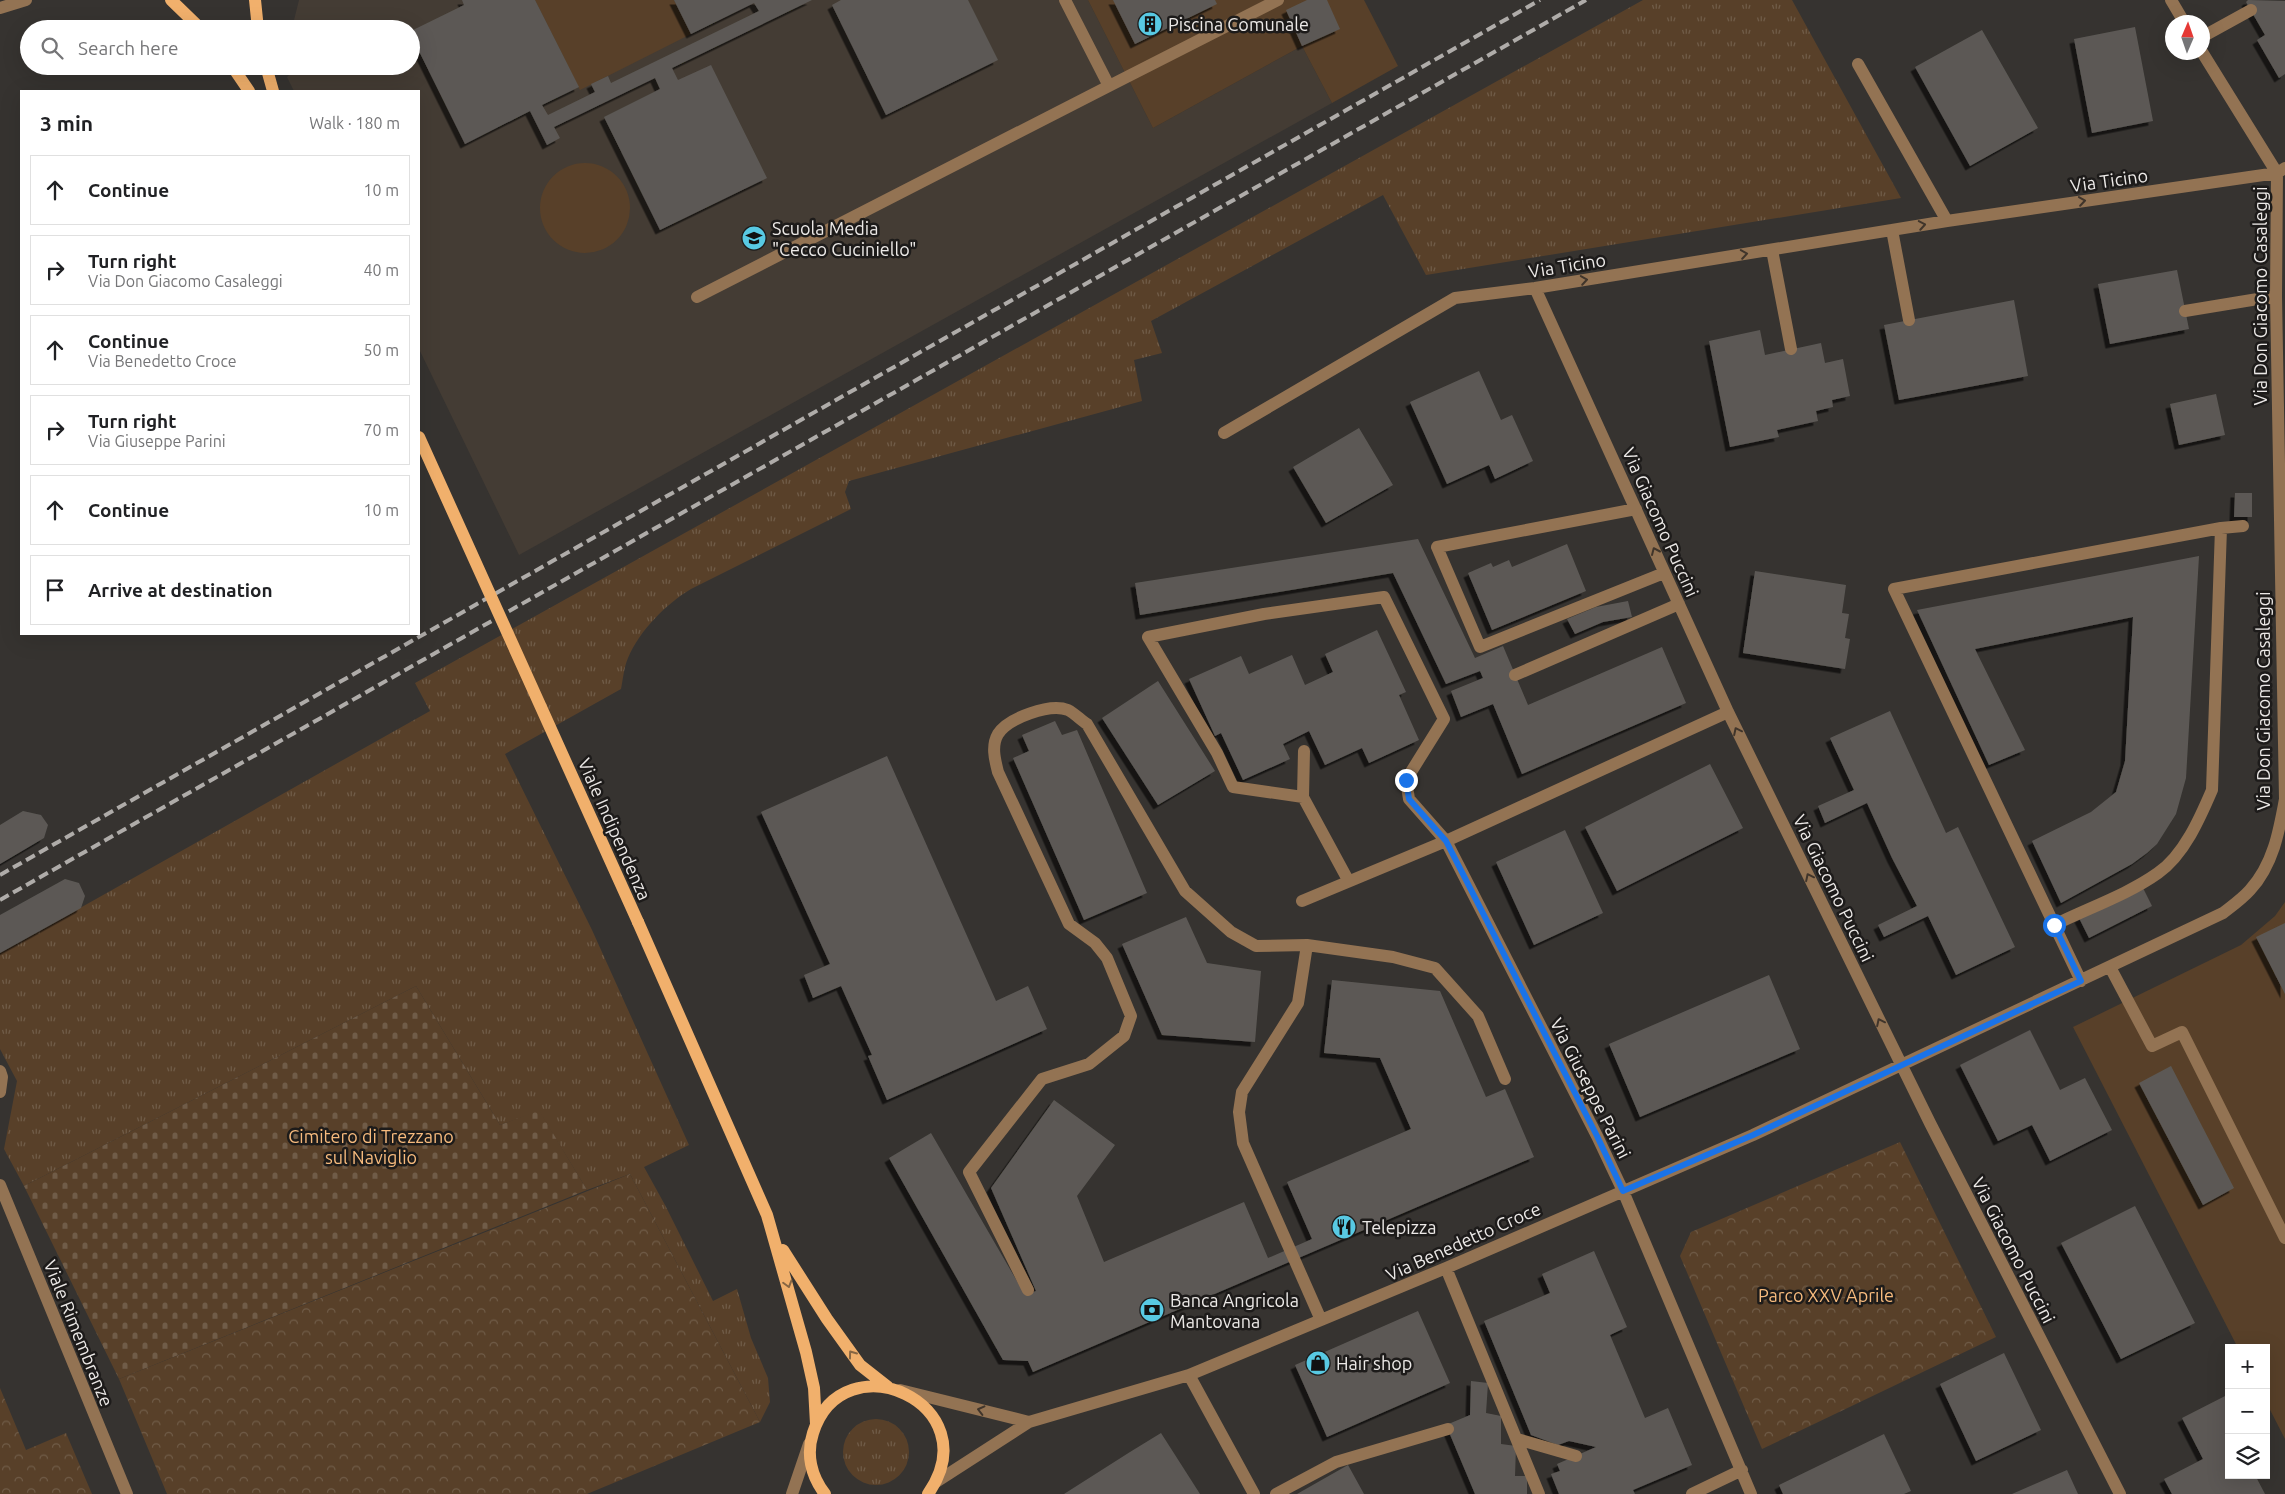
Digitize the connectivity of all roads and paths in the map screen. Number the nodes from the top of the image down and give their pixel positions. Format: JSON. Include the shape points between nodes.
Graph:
{"nodes":[{"id":1,"x":26,"y":0,"type":"edge"},
{"id":2,"x":171,"y":0,"type":"edge"},
{"id":3,"x":255,"y":0,"type":"edge"},
{"id":4,"x":1065,"y":0,"type":"edge"},
{"id":5,"x":1278,"y":0,"type":"edge"},
{"id":6,"x":2171,"y":0,"type":"edge"},
{"id":7,"x":0,"y":8,"type":"edge"},
{"id":8,"x":2250,"y":10,"type":"dead end"},
{"id":9,"x":2180,"y":15,"type":"edge"},
{"id":10,"x":192,"y":20,"type":"edge"},
{"id":11,"x":257,"y":20,"type":"edge"},
{"id":12,"x":2210,"y":32,"type":"edge"},
{"id":13,"x":2207,"y":60,"type":"edge"},
{"id":14,"x":1858,"y":64,"type":"dead end"},
{"id":15,"x":238,"y":75,"type":"edge"},
{"id":16,"x":269,"y":75,"type":"edge"},
{"id":17,"x":1109,"y":86,"type":"junction"},
{"id":18,"x":249,"y":90,"type":"edge"},
{"id":19,"x":273,"y":90,"type":"edge"},
{"id":20,"x":2281,"y":171,"type":"edge"},
{"id":21,"x":1947,"y":221,"type":"junction"},
{"id":22,"x":1892,"y":230,"type":"junction"},
{"id":23,"x":1772,"y":250,"type":"junction"},
{"id":24,"x":1535,"y":288,"type":"junction"},
{"id":25,"x":2276,"y":296,"type":"junction"},
{"id":26,"x":697,"y":297,"type":"dead end"},
{"id":27,"x":2186,"y":311,"type":"dead end"},
{"id":28,"x":1909,"y":320,"type":"dead end"},
{"id":29,"x":1791,"y":348,"type":"dead end"},
{"id":30,"x":1224,"y":433,"type":"dead end"},
{"id":31,"x":420,"y":439,"type":"edge"},
{"id":32,"x":2282,"y":487,"type":"edge"},
{"id":33,"x":1636,"y":509,"type":"junction"},
{"id":34,"x":2243,"y":526,"type":"dead end"},
{"id":35,"x":2221,"y":528,"type":"junction"},
{"id":36,"x":1664,"y":573,"type":"junction"},
{"id":37,"x":1679,"y":604,"type":"junction"},
{"id":38,"x":1515,"y":675,"type":"dead end"},
{"id":39,"x":1728,"y":712,"type":"junction"},
{"id":40,"x":1304,"y":751,"type":"dead end"},
{"id":41,"x":1303,"y":798,"type":"junction"},
{"id":42,"x":2285,"y":799,"type":"edge"},
{"id":43,"x":1446,"y":841,"type":"junction"},
{"id":44,"x":1348,"y":880,"type":"junction"},
{"id":45,"x":1302,"y":901,"type":"dead end"},
{"id":46,"x":2054,"y":925,"type":"junction"},
{"id":47,"x":1307,"y":945,"type":"junction"},
{"id":48,"x":2110,"y":967,"type":"junction"},
{"id":49,"x":2081,"y":981,"type":"junction"},
{"id":50,"x":1902,"y":1066,"type":"junction"},
{"id":51,"x":0,"y":1071,"type":"edge"},
{"id":52,"x":1505,"y":1079,"type":"dead end"},
{"id":53,"x":0,"y":1092,"type":"edge"},
{"id":54,"x":0,"y":1185,"type":"edge"},
{"id":55,"x":1623,"y":1191,"type":"junction"},
{"id":56,"x":775,"y":1237,"type":"junction"},
{"id":57,"x":2285,"y":1238,"type":"edge"},
{"id":58,"x":1446,"y":1268,"type":"junction"},
{"id":59,"x":1028,"y":1290,"type":"dead end"},
{"id":60,"x":1321,"y":1320,"type":"junction"},
{"id":61,"x":1189,"y":1375,"type":"junction"},
{"id":62,"x":888,"y":1387,"type":"junction"},
{"id":63,"x":1029,"y":1422,"type":"junction"},
{"id":64,"x":816,"y":1424,"type":"junction"},
{"id":65,"x":1448,"y":1429,"type":"dead end"},
{"id":66,"x":811,"y":1439,"type":"junction"},
{"id":67,"x":1517,"y":1439,"type":"junction"},
{"id":68,"x":1576,"y":1456,"type":"dead end"},
{"id":69,"x":1742,"y":1470,"type":"junction"},
{"id":70,"x":936,"y":1488,"type":"edge"},
{"id":71,"x":127,"y":1494,"type":"edge"},
{"id":72,"x":792,"y":1494,"type":"edge"},
{"id":73,"x":825,"y":1494,"type":"edge"},
{"id":74,"x":928,"y":1494,"type":"edge"},
{"id":75,"x":1254,"y":1494,"type":"edge"},
{"id":76,"x":1276,"y":1494,"type":"edge"},
{"id":77,"x":1539,"y":1494,"type":"edge"},
{"id":78,"x":1692,"y":1494,"type":"edge"},
{"id":79,"x":1751,"y":1494,"type":"edge"},
{"id":80,"x":2120,"y":1494,"type":"edge"}],
"edges":[{"from":1,"to":7,"type":"street"},
{"from":2,"to":10,"type":"main road"},
{"from":3,"to":11,"type":"main road"},
{"from":4,"to":17,"type":"street"},
{"from":5,"to":17,"type":"street"},
{"from":6,"to":9,"type":"street"},
{"from":8,"to":12,"type":"street"},
{"from":13,"to":20,"type":"street"},
{"from":14,"to":21,"type":"street"},
{"from":15,"to":18,"type":"main road"},
{"from":16,"to":19,"type":"main road"},
{"from":17,"to":26,"type":"street"},
{"from":21,"to":20,"type":"street","name":"Via Ticino","one_way":true},
{"from":20,"to":25,"type":"street","name":"Via Don Giacomo Casaleggi"},
{"from":22,"to":21,"type":"street","name":"Via Ticino","one_way":true},
{"from":22,"to":23,"type":"street","name":"Via Ticino"},
{"from":22,"to":28,"type":"street"},
{"from":24,"to":23,"type":"street","name":"Via Ticino","one_way":true},
{"from":23,"to":29,"type":"street"},
{"from":24,"to":30,"type":"street","name":"Via Ticino","via":[[1455,298]]},
{"from":24,"to":33,"type":"street","name":"Via Giacomo Puccini"},
{"from":25,"to":27,"type":"street"},
{"from":25,"to":32,"type":"street","name":"Via Don Giacomo Casaleggi"},
{"from":31,"to":56,"type":"main road","name":"Viale Indipendenza","bridge":true,"via":[[638,922]]},
{"from":32,"to":42,"type":"street","name":"Via Don Giacomo Casaleggi"},
{"from":36,"to":33,"type":"street","name":"Via Giacomo Puccini","one_way":true},
{"from":33,"to":36,"type":"street","via":[[1437,547],[1480,647]]},
{"from":34,"to":35,"type":"street"},
{"from":35,"to":46,"type":"street","via":[[2212,790],[2203,813],[2178,852],[2159,872]]},
{"from":35,"to":46,"type":"street","via":[[1894,590]]},
{"from":36,"to":37,"type":"street","name":"Via Giacomo Puccini"},
{"from":37,"to":38,"type":"street"},
{"from":37,"to":39,"type":"street","name":"Via Giacomo Puccini"},
{"from":39,"to":43,"type":"street"},
{"from":50,"to":39,"type":"street","name":"Via Giacomo Puccini","one_way":true},
{"from":40,"to":41,"type":"street"},
{"from":41,"to":43,"type":"street","name":"Via Giuseppe Parini","via":[[1233,787],[1217,753],[1148,637],[1264,614],[1384,597],[1444,719],[1406,780],[1409,799]]},
{"from":41,"to":44,"type":"street"},
{"from":42,"to":48,"type":"street","name":"Via Don Giacomo Casaleggi","via":[[2270,861],[2250,890],[2223,913]]},
{"from":43,"to":44,"type":"street"},
{"from":43,"to":55,"type":"street","name":"Via Giuseppe Parini"},
{"from":44,"to":45,"type":"street"},
{"from":46,"to":49,"type":"street"},
{"from":47,"to":52,"type":"street","via":[[1393,957],[1435,968],[1478,1016]]},
{"from":47,"to":59,"type":"street","via":[[1256,946],[1231,932],[1185,891],[1087,724],[1067,710],[1031,712],[1011,722],[998,734],[994,752],[998,772],[1069,924],[1095,943],[1107,958],[1131,1016],[1124,1036],[1089,1064],[1042,1079],[969,1172]]},
{"from":47,"to":60,"type":"street","via":[[1298,1003],[1242,1092],[1239,1112],[1242,1142]]},
{"from":48,"to":49,"type":"street","name":"Via Don Giacomo Casaleggi"},
{"from":48,"to":57,"type":"street","via":[[2152,1046],[2182,1032]]},
{"from":49,"to":50,"type":"street","name":"Via Don Giacomo Casaleggi"},
{"from":50,"to":55,"type":"street","name":"Via Benedetto Croce"},
{"from":50,"to":80,"type":"street","name":"Via Giacomo Puccini"},
{"from":51,"to":53,"type":"street"},
{"from":54,"to":71,"type":"street","name":"Viale Rimembranze"},
{"from":55,"to":58,"type":"street","name":"Via Benedetto Croce"},
{"from":55,"to":69,"type":"street","name":"Via Giuseppe Parini"},
{"from":62,"to":56,"type":"main road","name":"Viale Indipendenza","one_way":true,"via":[[860,1365]]},
{"from":56,"to":64,"type":"main road","name":"Viale Indipendenza","one_way":true,"via":[[814,1388]]},
{"from":58,"to":60,"type":"street","name":"Via Benedetto Croce"},
{"from":58,"to":67,"type":"street"},
{"from":60,"to":61,"type":"street","name":"Via Benedetto Croce"},
{"from":61,"to":63,"type":"street","name":"Via Benedetto Croce"},
{"from":61,"to":75,"type":"street"},
{"from":63,"to":62,"type":"street","one_way":true},
{"from":62,"to":64,"type":"main road","via":[[866,1387],[846,1393],[828,1406]]},
{"from":62,"to":70,"type":"main road","via":[[907,1393],[924,1406],[936,1422],[942,1442],[942,1462]]},
{"from":63,"to":70,"type":"street","name":"Via Benedetto Croce"},
{"from":64,"to":66,"type":"main road"},
{"from":65,"to":76,"type":"street","via":[[1336,1462]]},
{"from":66,"to":72,"type":"street"},
{"from":66,"to":73,"type":"main road","via":[[812,1472]]},
{"from":67,"to":68,"type":"street"},
{"from":67,"to":77,"type":"street"},
{"from":69,"to":78,"type":"street"},
{"from":69,"to":79,"type":"street","name":"Via Giuseppe Parini"},
{"from":70,"to":74,"type":"main road"}]}
